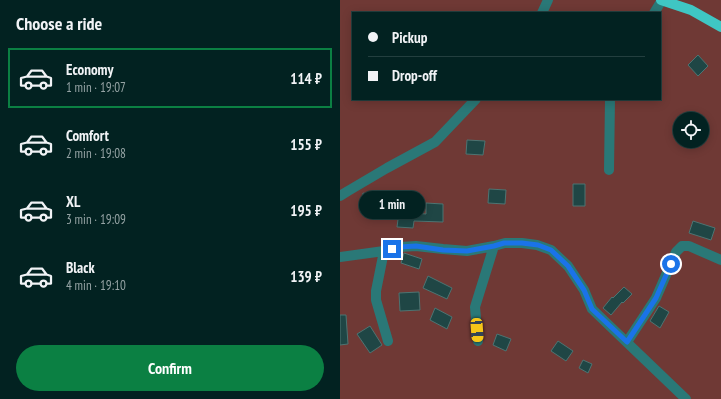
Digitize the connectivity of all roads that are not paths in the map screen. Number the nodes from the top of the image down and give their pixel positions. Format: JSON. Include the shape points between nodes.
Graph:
{"nodes":[{"id":1,"x":548,"y":0,"type":"edge"},
{"id":2,"x":661,"y":0,"type":"edge"},
{"id":3,"x":542,"y":12,"type":"edge"},
{"id":4,"x":655,"y":12,"type":"edge"},
{"id":5,"x":721,"y":27,"type":"edge"},
{"id":6,"x":475,"y":100,"type":"edge"},
{"id":7,"x":610,"y":100,"type":"edge"},
{"id":8,"x":609,"y":170,"type":"dead end"},
{"id":9,"x":340,"y":196,"type":"edge"},
{"id":10,"x":494,"y":246,"type":"junction"},
{"id":11,"x":384,"y":251,"type":"junction"},
{"id":12,"x":340,"y":257,"type":"edge"},
{"id":13,"x":721,"y":260,"type":"edge"},
{"id":14,"x":388,"y":341,"type":"dead end"},
{"id":15,"x":478,"y":341,"type":"dead end"},
{"id":16,"x":627,"y":342,"type":"junction"},
{"id":17,"x":686,"y":399,"type":"edge"}],
"edges":[{"from":1,"to":3,"type":"street"},
{"from":2,"to":4,"type":"street"},
{"from":2,"to":5,"type":"main road","via":[[691,10]]},
{"from":6,"to":9,"type":"street","via":[[435,142]]},
{"from":7,"to":8,"type":"street"},
{"from":10,"to":11,"type":"street","via":[[467,251],[416,246]]},
{"from":10,"to":15,"type":"street","via":[[475,307]]},
{"from":10,"to":16,"type":"street","via":[[522,243],[551,250],[568,266],[584,290],[592,309]]},
{"from":11,"to":12,"type":"street"},
{"from":11,"to":14,"type":"street","via":[[376,300]]},
{"from":13,"to":16,"type":"street","via":[[689,246],[682,246],[676,252],[656,298]]},
{"from":16,"to":17,"type":"street"}]}
